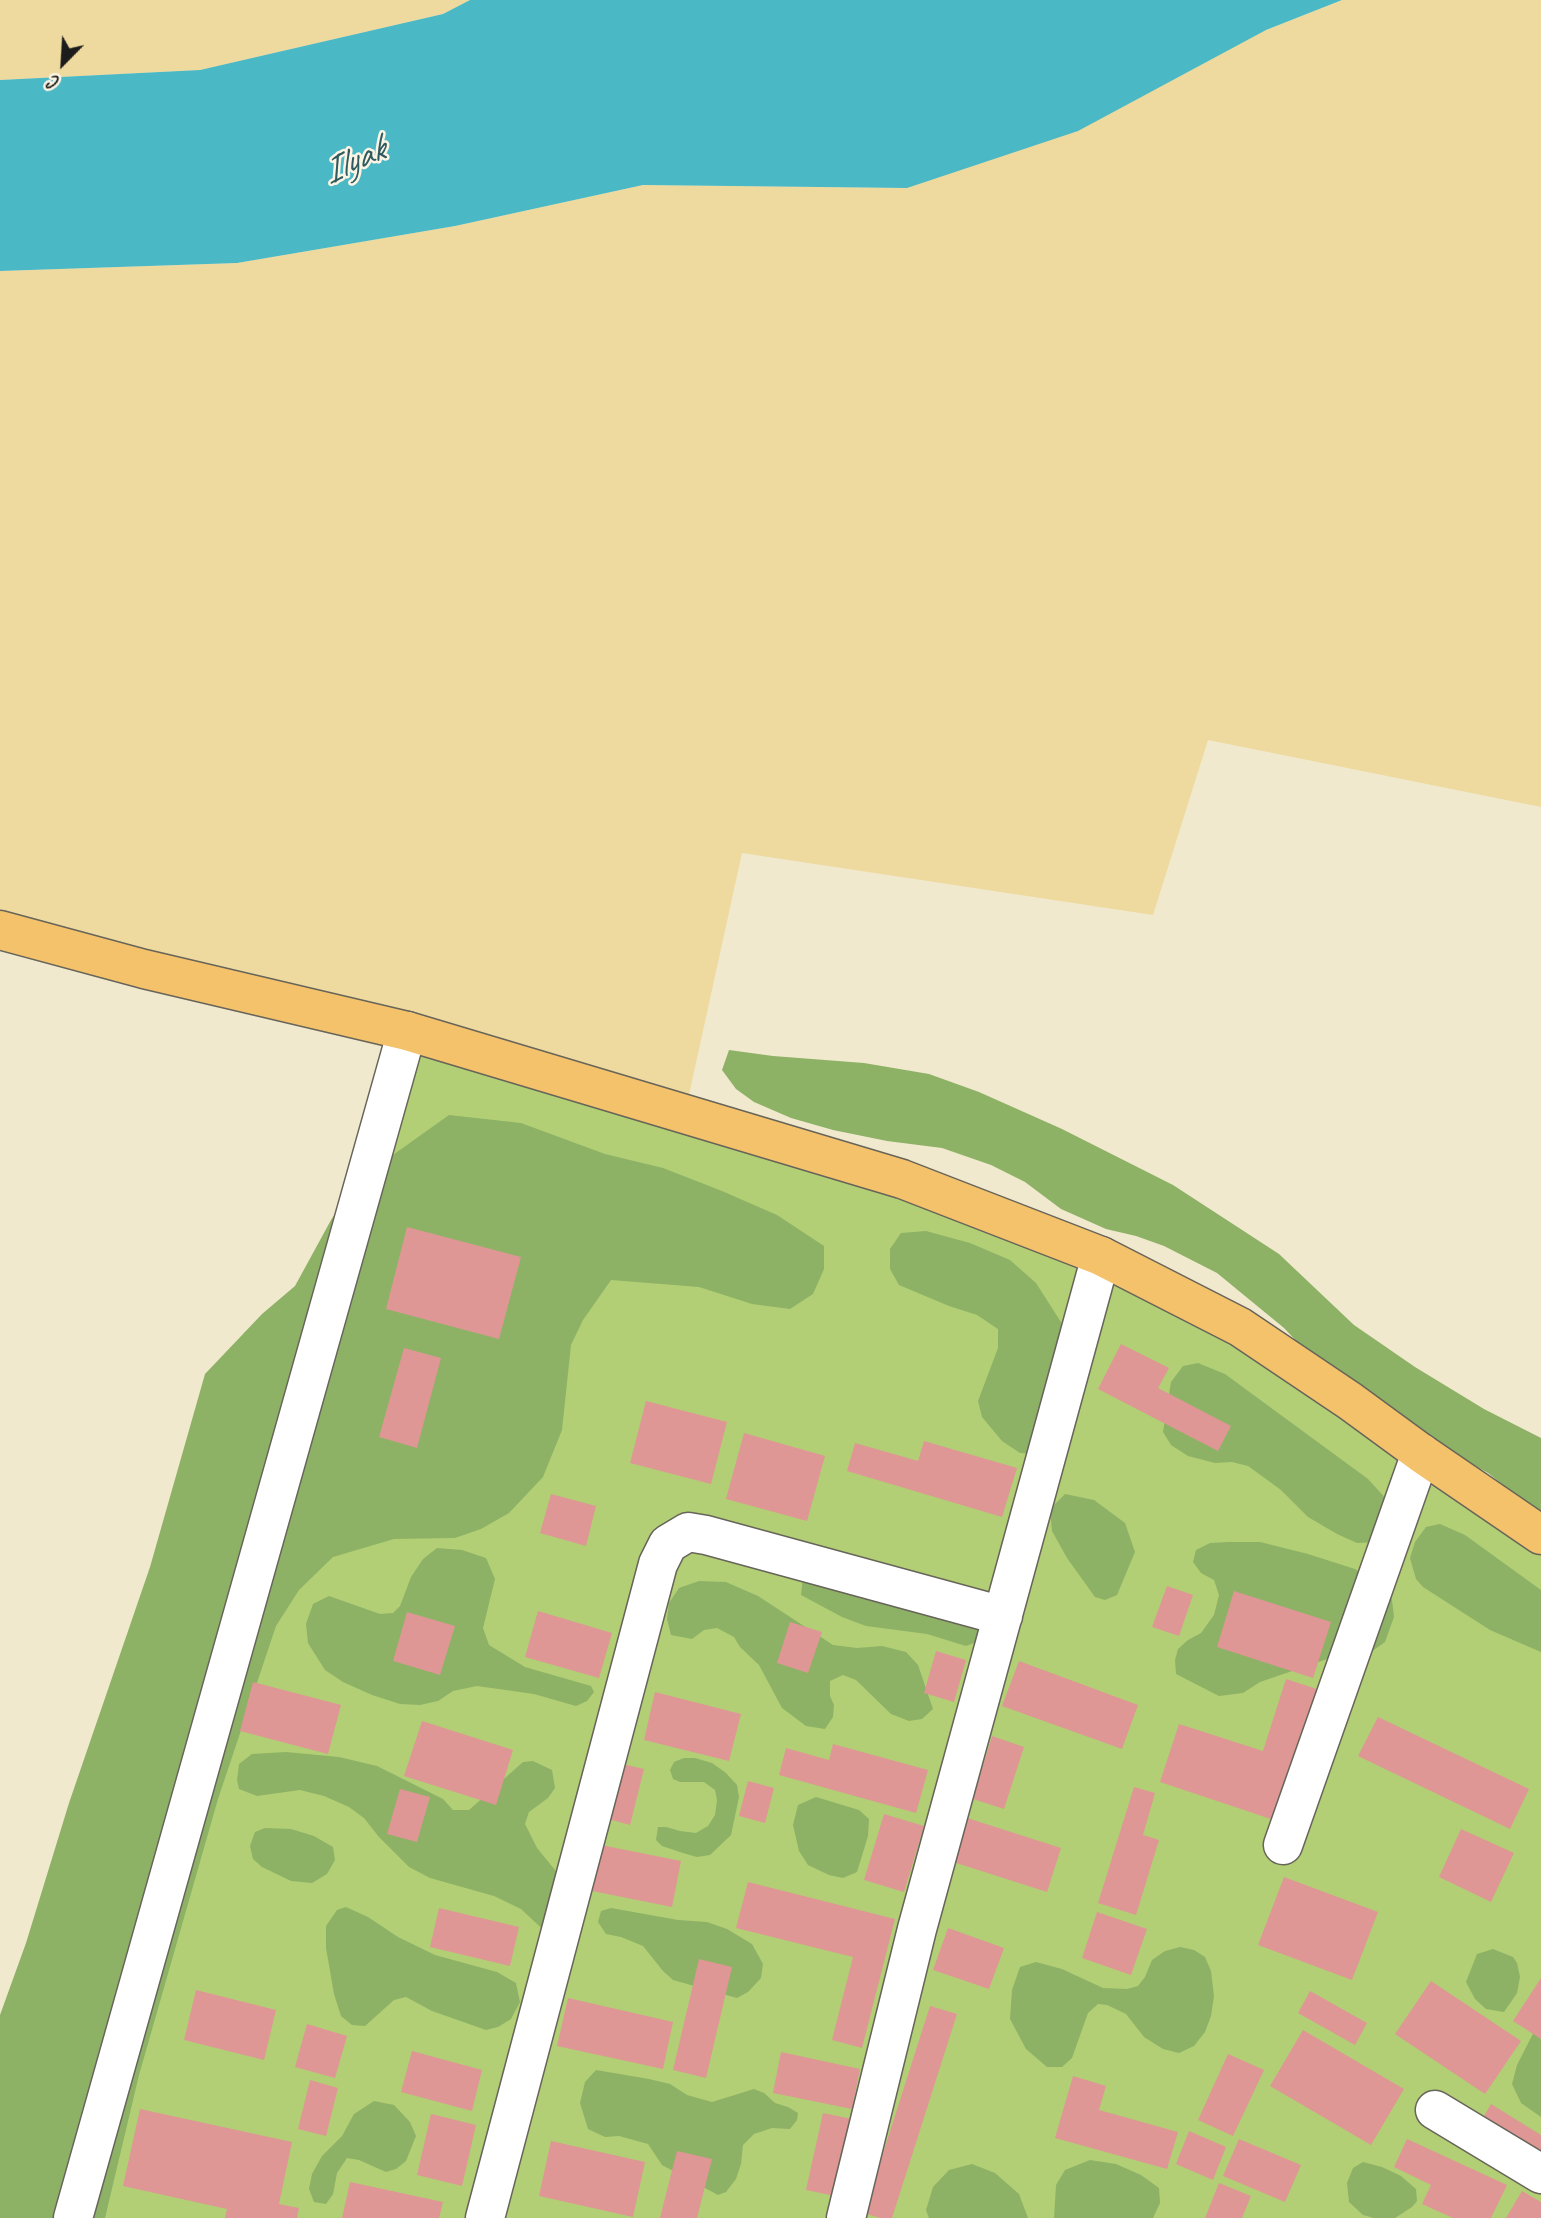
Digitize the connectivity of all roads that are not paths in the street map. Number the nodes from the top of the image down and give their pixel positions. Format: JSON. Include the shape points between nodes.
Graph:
{"nodes":[{"id":1,"x":0,"y":930,"type":"edge"},
{"id":2,"x":407,"y":1031,"type":"junction"},
{"id":3,"x":1101,"y":1256,"type":"junction"},
{"id":4,"x":1421,"y":1452,"type":"junction"},
{"id":5,"x":1541,"y":1535,"type":"edge"},
{"id":6,"x":1003,"y":1616,"type":"junction"},
{"id":7,"x":1283,"y":1845,"type":"dead end"},
{"id":8,"x":1435,"y":2110,"type":"dead end"},
{"id":9,"x":1541,"y":2174,"type":"edge"},
{"id":10,"x":73,"y":2218,"type":"edge"},
{"id":11,"x":485,"y":2218,"type":"edge"},
{"id":12,"x":846,"y":2218,"type":"edge"}],
"edges":[{"from":1,"to":2,"type":"main road"},
{"from":2,"to":3,"type":"main road","via":[[902,1179]]},
{"from":2,"to":10,"type":"lane"},
{"from":3,"to":4,"type":"main road","via":[[1240,1327]]},
{"from":3,"to":6,"type":"lane"},
{"from":4,"to":5,"type":"main road"},
{"from":4,"to":7,"type":"lane"},
{"from":6,"to":11,"type":"lane","via":[[706,1535],[688,1532],[668,1544],[658,1564]]},
{"from":6,"to":12,"type":"lane","via":[[917,1929]]},
{"from":8,"to":9,"type":"lane"}]}
